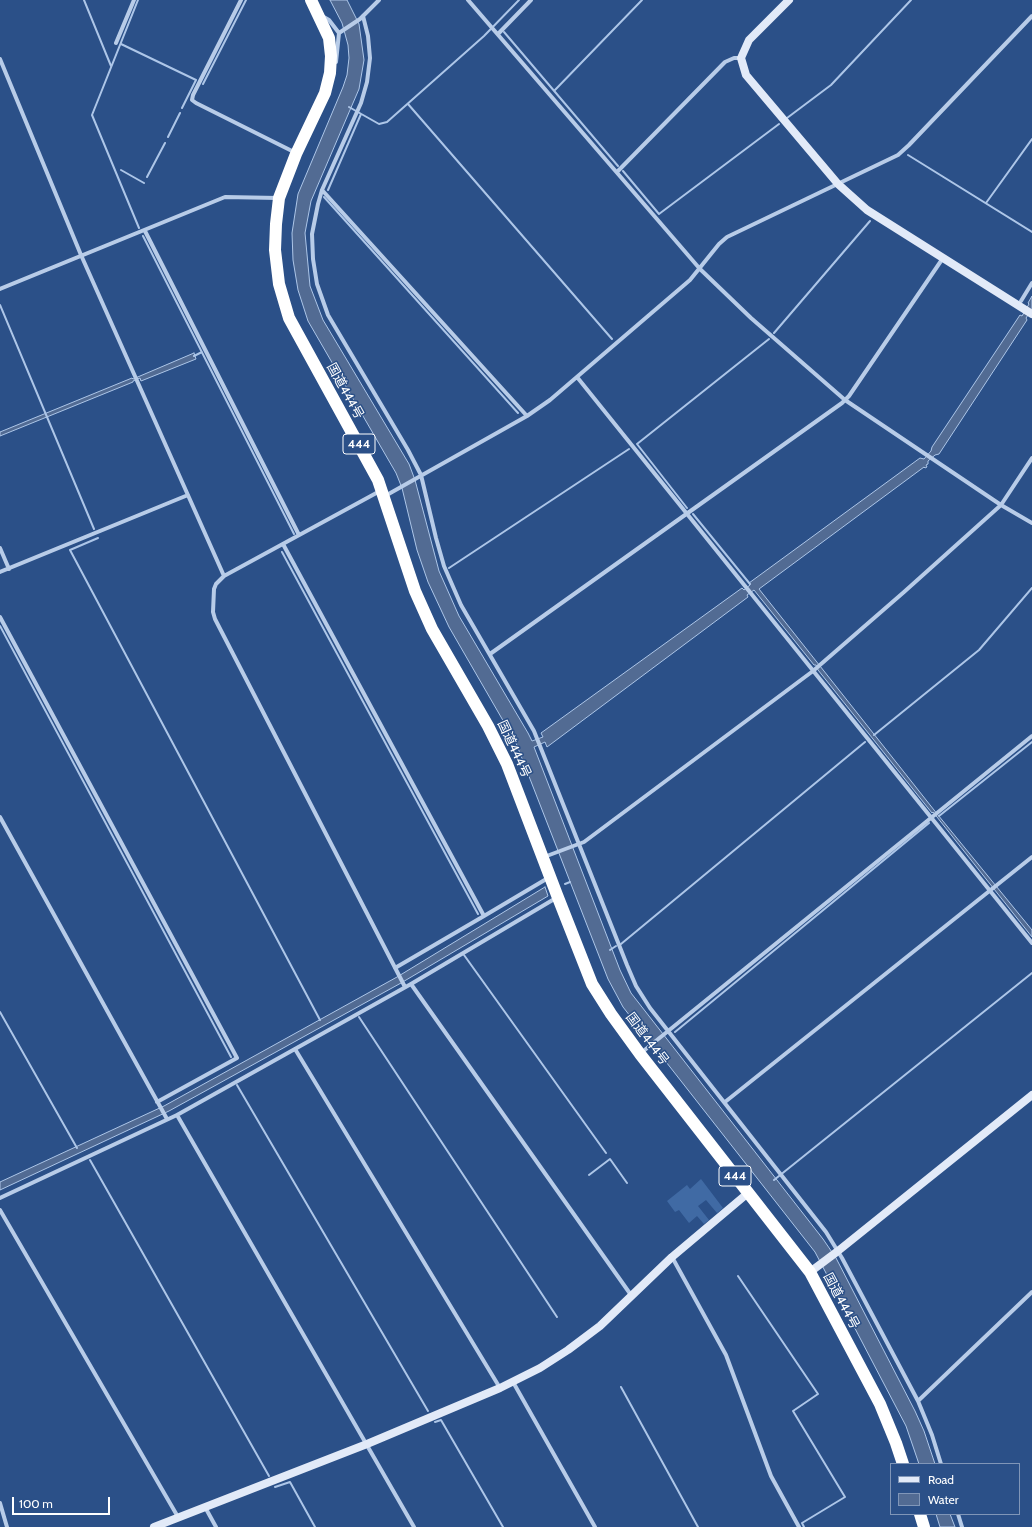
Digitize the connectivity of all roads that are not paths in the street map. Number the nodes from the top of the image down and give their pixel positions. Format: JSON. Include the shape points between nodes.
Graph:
{"nodes":[{"id":1,"x":134,"y":0,"type":"edge"},
{"id":2,"x":241,"y":0,"type":"edge"},
{"id":3,"x":311,"y":0,"type":"edge"},
{"id":4,"x":378,"y":0,"type":"edge"},
{"id":5,"x":468,"y":0,"type":"edge"},
{"id":6,"x":532,"y":0,"type":"edge"},
{"id":7,"x":788,"y":0,"type":"edge"},
{"id":8,"x":318,"y":14,"type":"junction"},
{"id":9,"x":1032,"y":16,"type":"edge"},
{"id":10,"x":362,"y":17,"type":"junction"},
{"id":11,"x":340,"y":32,"type":"junction"},
{"id":12,"x":498,"y":34,"type":"junction"},
{"id":13,"x":116,"y":44,"type":"dead end"},
{"id":14,"x":741,"y":58,"type":"junction"},
{"id":15,"x":0,"y":59,"type":"edge"},
{"id":16,"x":330,"y":73,"type":"junction"},
{"id":17,"x":296,"y":154,"type":"junction"},
{"id":18,"x":617,"y":172,"type":"junction"},
{"id":19,"x":838,"y":184,"type":"junction"},
{"id":20,"x":322,"y":190,"type":"junction"},
{"id":21,"x":279,"y":198,"type":"junction"},
{"id":22,"x":145,"y":230,"type":"junction"},
{"id":23,"x":81,"y":255,"type":"junction"},
{"id":24,"x":944,"y":258,"type":"junction"},
{"id":25,"x":700,"y":269,"type":"junction"},
{"id":26,"x":1032,"y":283,"type":"edge"},
{"id":27,"x":0,"y":288,"type":"edge"},
{"id":28,"x":1022,"y":304,"type":"junction"},
{"id":29,"x":1032,"y":314,"type":"edge"},
{"id":30,"x":577,"y":377,"type":"junction"},
{"id":31,"x":845,"y":400,"type":"junction"},
{"id":32,"x":527,"y":416,"type":"junction"},
{"id":33,"x":1032,"y":458,"type":"edge"},
{"id":34,"x":420,"y":476,"type":"junction"},
{"id":35,"x":383,"y":493,"type":"junction"},
{"id":36,"x":188,"y":495,"type":"junction"},
{"id":37,"x":1001,"y":505,"type":"junction"},
{"id":38,"x":687,"y":513,"type":"junction"},
{"id":39,"x":1032,"y":523,"type":"edge"},
{"id":40,"x":299,"y":535,"type":"junction"},
{"id":41,"x":283,"y":544,"type":"junction"},
{"id":42,"x":0,"y":548,"type":"edge"},
{"id":43,"x":9,"y":569,"type":"junction"},
{"id":44,"x":0,"y":572,"type":"edge"},
{"id":45,"x":224,"y":576,"type":"junction"},
{"id":46,"x":0,"y":617,"type":"edge"},
{"id":47,"x":490,"y":654,"type":"junction"},
{"id":48,"x":817,"y":668,"type":"junction"},
{"id":49,"x":1032,"y":736,"type":"edge"},
{"id":50,"x":934,"y":815,"type":"junction"},
{"id":51,"x":0,"y":817,"type":"edge"},
{"id":52,"x":577,"y":845,"type":"junction"},
{"id":53,"x":549,"y":855,"type":"junction"},
{"id":54,"x":1032,"y":856,"type":"edge"},
{"id":55,"x":551,"y":879,"type":"junction"},
{"id":56,"x":993,"y":888,"type":"junction"},
{"id":57,"x":557,"y":896,"type":"junction"},
{"id":58,"x":484,"y":916,"type":"junction"},
{"id":59,"x":1032,"y":944,"type":"edge"},
{"id":60,"x":395,"y":968,"type":"junction"},
{"id":61,"x":411,"y":984,"type":"junction"},
{"id":62,"x":404,"y":985,"type":"junction"},
{"id":63,"x":667,"y":1032,"type":"junction"},
{"id":64,"x":295,"y":1049,"type":"junction"},
{"id":65,"x":645,"y":1050,"type":"junction"},
{"id":66,"x":1032,"y":1095,"type":"edge"},
{"id":67,"x":725,"y":1102,"type":"junction"},
{"id":68,"x":158,"y":1104,"type":"junction"},
{"id":69,"x":177,"y":1115,"type":"junction"},
{"id":70,"x":166,"y":1118,"type":"junction"},
{"id":71,"x":748,"y":1193,"type":"junction"},
{"id":72,"x":0,"y":1198,"type":"edge"},
{"id":73,"x":0,"y":1210,"type":"edge"},
{"id":74,"x":837,"y":1252,"type":"junction"},
{"id":75,"x":672,"y":1257,"type":"junction"},
{"id":76,"x":814,"y":1269,"type":"junction"},
{"id":77,"x":1032,"y":1292,"type":"edge"},
{"id":78,"x":632,"y":1296,"type":"junction"},
{"id":79,"x":513,"y":1382,"type":"junction"},
{"id":80,"x":500,"y":1388,"type":"junction"},
{"id":81,"x":918,"y":1401,"type":"junction"},
{"id":82,"x":367,"y":1444,"type":"junction"},
{"id":83,"x":903,"y":1463,"type":"edge"},
{"id":84,"x":941,"y":1463,"type":"edge"},
{"id":85,"x":0,"y":1503,"type":"edge"},
{"id":86,"x":205,"y":1507,"type":"junction"},
{"id":87,"x":920,"y":1515,"type":"edge"},
{"id":88,"x":958,"y":1515,"type":"edge"},
{"id":89,"x":178,"y":1517,"type":"junction"},
{"id":90,"x":7,"y":1527,"type":"edge"},
{"id":91,"x":154,"y":1527,"type":"edge"},
{"id":92,"x":216,"y":1527,"type":"edge"},
{"id":93,"x":414,"y":1527,"type":"edge"},
{"id":94,"x":595,"y":1527,"type":"edge"},
{"id":95,"x":799,"y":1527,"type":"edge"},
{"id":96,"x":924,"y":1527,"type":"edge"},
{"id":97,"x":962,"y":1527,"type":"edge"}],
"edges":[{"from":1,"to":13,"type":"street"},
{"from":2,"to":17,"type":"street","via":[[192,100]]},
{"from":3,"to":8,"type":"highway","name":"国道444号","number":"444"},
{"from":4,"to":10,"type":"street"},
{"from":5,"to":12,"type":"street"},
{"from":6,"to":12,"type":"street"},
{"from":7,"to":14,"type":"street","via":[[749,40]]},
{"from":8,"to":11,"type":"street","via":[[329,20]]},
{"from":8,"to":16,"type":"highway","name":"国道444号","number":"444","via":[[328,38]]},
{"from":9,"to":19,"type":"street","via":[[898,155]]},
{"from":10,"to":11,"type":"street"},
{"from":10,"to":20,"type":"street","via":[[368,36],[370,58],[367,82],[356,114]]},
{"from":11,"to":16,"type":"street","via":[[336,62]]},
{"from":12,"to":18,"type":"street"},
{"from":14,"to":18,"type":"street","via":[[725,62]]},
{"from":14,"to":19,"type":"street","via":[[746,75]]},
{"from":15,"to":23,"type":"street"},
{"from":16,"to":17,"type":"highway","name":"国道444号","number":"444","via":[[325,93]]},
{"from":17,"to":21,"type":"highway","name":"国道444号","number":"444"},
{"from":18,"to":25,"type":"street"},
{"from":19,"to":24,"type":"street","via":[[867,210]]},
{"from":19,"to":25,"type":"street","via":[[727,237]]},
{"from":20,"to":32,"type":"street"},
{"from":20,"to":34,"type":"street","via":[[312,234],[317,284],[328,315],[408,450]]},
{"from":21,"to":22,"type":"street","via":[[226,197]]},
{"from":21,"to":35,"type":"highway","name":"国道444号","number":"444","via":[[275,250],[279,284],[289,318]]},
{"from":22,"to":23,"type":"street"},
{"from":22,"to":40,"type":"street"},
{"from":23,"to":27,"type":"street"},
{"from":23,"to":36,"type":"street"},
{"from":24,"to":28,"type":"street"},
{"from":24,"to":31,"type":"street"},
{"from":25,"to":30,"type":"street"},
{"from":25,"to":31,"type":"street","via":[[751,318]]},
{"from":26,"to":28,"type":"street"},
{"from":28,"to":29,"type":"street"},
{"from":30,"to":32,"type":"street"},
{"from":30,"to":38,"type":"street"},
{"from":31,"to":37,"type":"street"},
{"from":31,"to":38,"type":"street"},
{"from":32,"to":34,"type":"street"},
{"from":33,"to":37,"type":"street"},
{"from":34,"to":35,"type":"street","via":[[395,490]]},
{"from":34,"to":47,"type":"street","via":[[444,566],[461,605]]},
{"from":35,"to":40,"type":"street"},
{"from":35,"to":53,"type":"highway","name":"国道444号","number":"444","via":[[415,591],[432,629],[488,726]]},
{"from":36,"to":43,"type":"street"},
{"from":36,"to":45,"type":"street"},
{"from":37,"to":39,"type":"street"},
{"from":37,"to":48,"type":"street"},
{"from":38,"to":47,"type":"street"},
{"from":38,"to":48,"type":"street","via":[[751,594]]},
{"from":40,"to":41,"type":"street"},
{"from":41,"to":45,"type":"street"},
{"from":41,"to":58,"type":"street"},
{"from":42,"to":43,"type":"street"},
{"from":43,"to":44,"type":"street"},
{"from":45,"to":60,"type":"street","via":[[214,589],[215,619]]},
{"from":46,"to":68,"type":"street","via":[[237,1058]]},
{"from":47,"to":52,"type":"street","via":[[538,738]]},
{"from":48,"to":50,"type":"street"},
{"from":48,"to":52,"type":"street"},
{"from":49,"to":50,"type":"street"},
{"from":50,"to":56,"type":"street"},
{"from":50,"to":63,"type":"street"},
{"from":51,"to":68,"type":"street"},
{"from":52,"to":53,"type":"street"},
{"from":52,"to":63,"type":"street","via":[[636,986]]},
{"from":53,"to":55,"type":"highway","name":"国道444号","number":"444"},
{"from":54,"to":56,"type":"street"},
{"from":55,"to":57,"type":"highway","name":"国道444号","number":"444"},
{"from":55,"to":58,"type":"street"},
{"from":56,"to":59,"type":"street"},
{"from":56,"to":67,"type":"street"},
{"from":57,"to":61,"type":"street"},
{"from":57,"to":65,"type":"highway","name":"国道444号","number":"444","via":[[592,984],[611,1014]]},
{"from":58,"to":60,"type":"street"},
{"from":60,"to":62,"type":"street"},
{"from":61,"to":62,"type":"street"},
{"from":61,"to":78,"type":"street"},
{"from":62,"to":64,"type":"street"},
{"from":63,"to":65,"type":"street"},
{"from":63,"to":67,"type":"street"},
{"from":64,"to":69,"type":"street"},
{"from":64,"to":80,"type":"street"},
{"from":65,"to":71,"type":"highway","name":"国道444号","number":"444"},
{"from":66,"to":74,"type":"street"},
{"from":67,"to":74,"type":"street","via":[[826,1232]]},
{"from":68,"to":70,"type":"street"},
{"from":69,"to":70,"type":"street"},
{"from":69,"to":82,"type":"street"},
{"from":70,"to":72,"type":"street"},
{"from":71,"to":75,"type":"street"},
{"from":71,"to":76,"type":"highway","name":"国道444号","number":"444"},
{"from":73,"to":89,"type":"street"},
{"from":74,"to":76,"type":"street"},
{"from":74,"to":81,"type":"street"},
{"from":75,"to":78,"type":"street"},
{"from":75,"to":95,"type":"street","via":[[726,1355],[771,1476]]},
{"from":76,"to":83,"type":"highway","name":"国道444号","number":"444","via":[[880,1404]]},
{"from":77,"to":81,"type":"street"},
{"from":78,"to":79,"type":"street","via":[[600,1326],[568,1350]]},
{"from":79,"to":80,"type":"street"},
{"from":79,"to":94,"type":"street"},
{"from":80,"to":82,"type":"street"},
{"from":81,"to":84,"type":"street"},
{"from":82,"to":86,"type":"street"},
{"from":82,"to":93,"type":"street"},
{"from":85,"to":90,"type":"street"},
{"from":86,"to":89,"type":"street"},
{"from":86,"to":92,"type":"street"},
{"from":87,"to":96,"type":"highway"},
{"from":88,"to":97,"type":"street"},
{"from":89,"to":91,"type":"street"}]}
